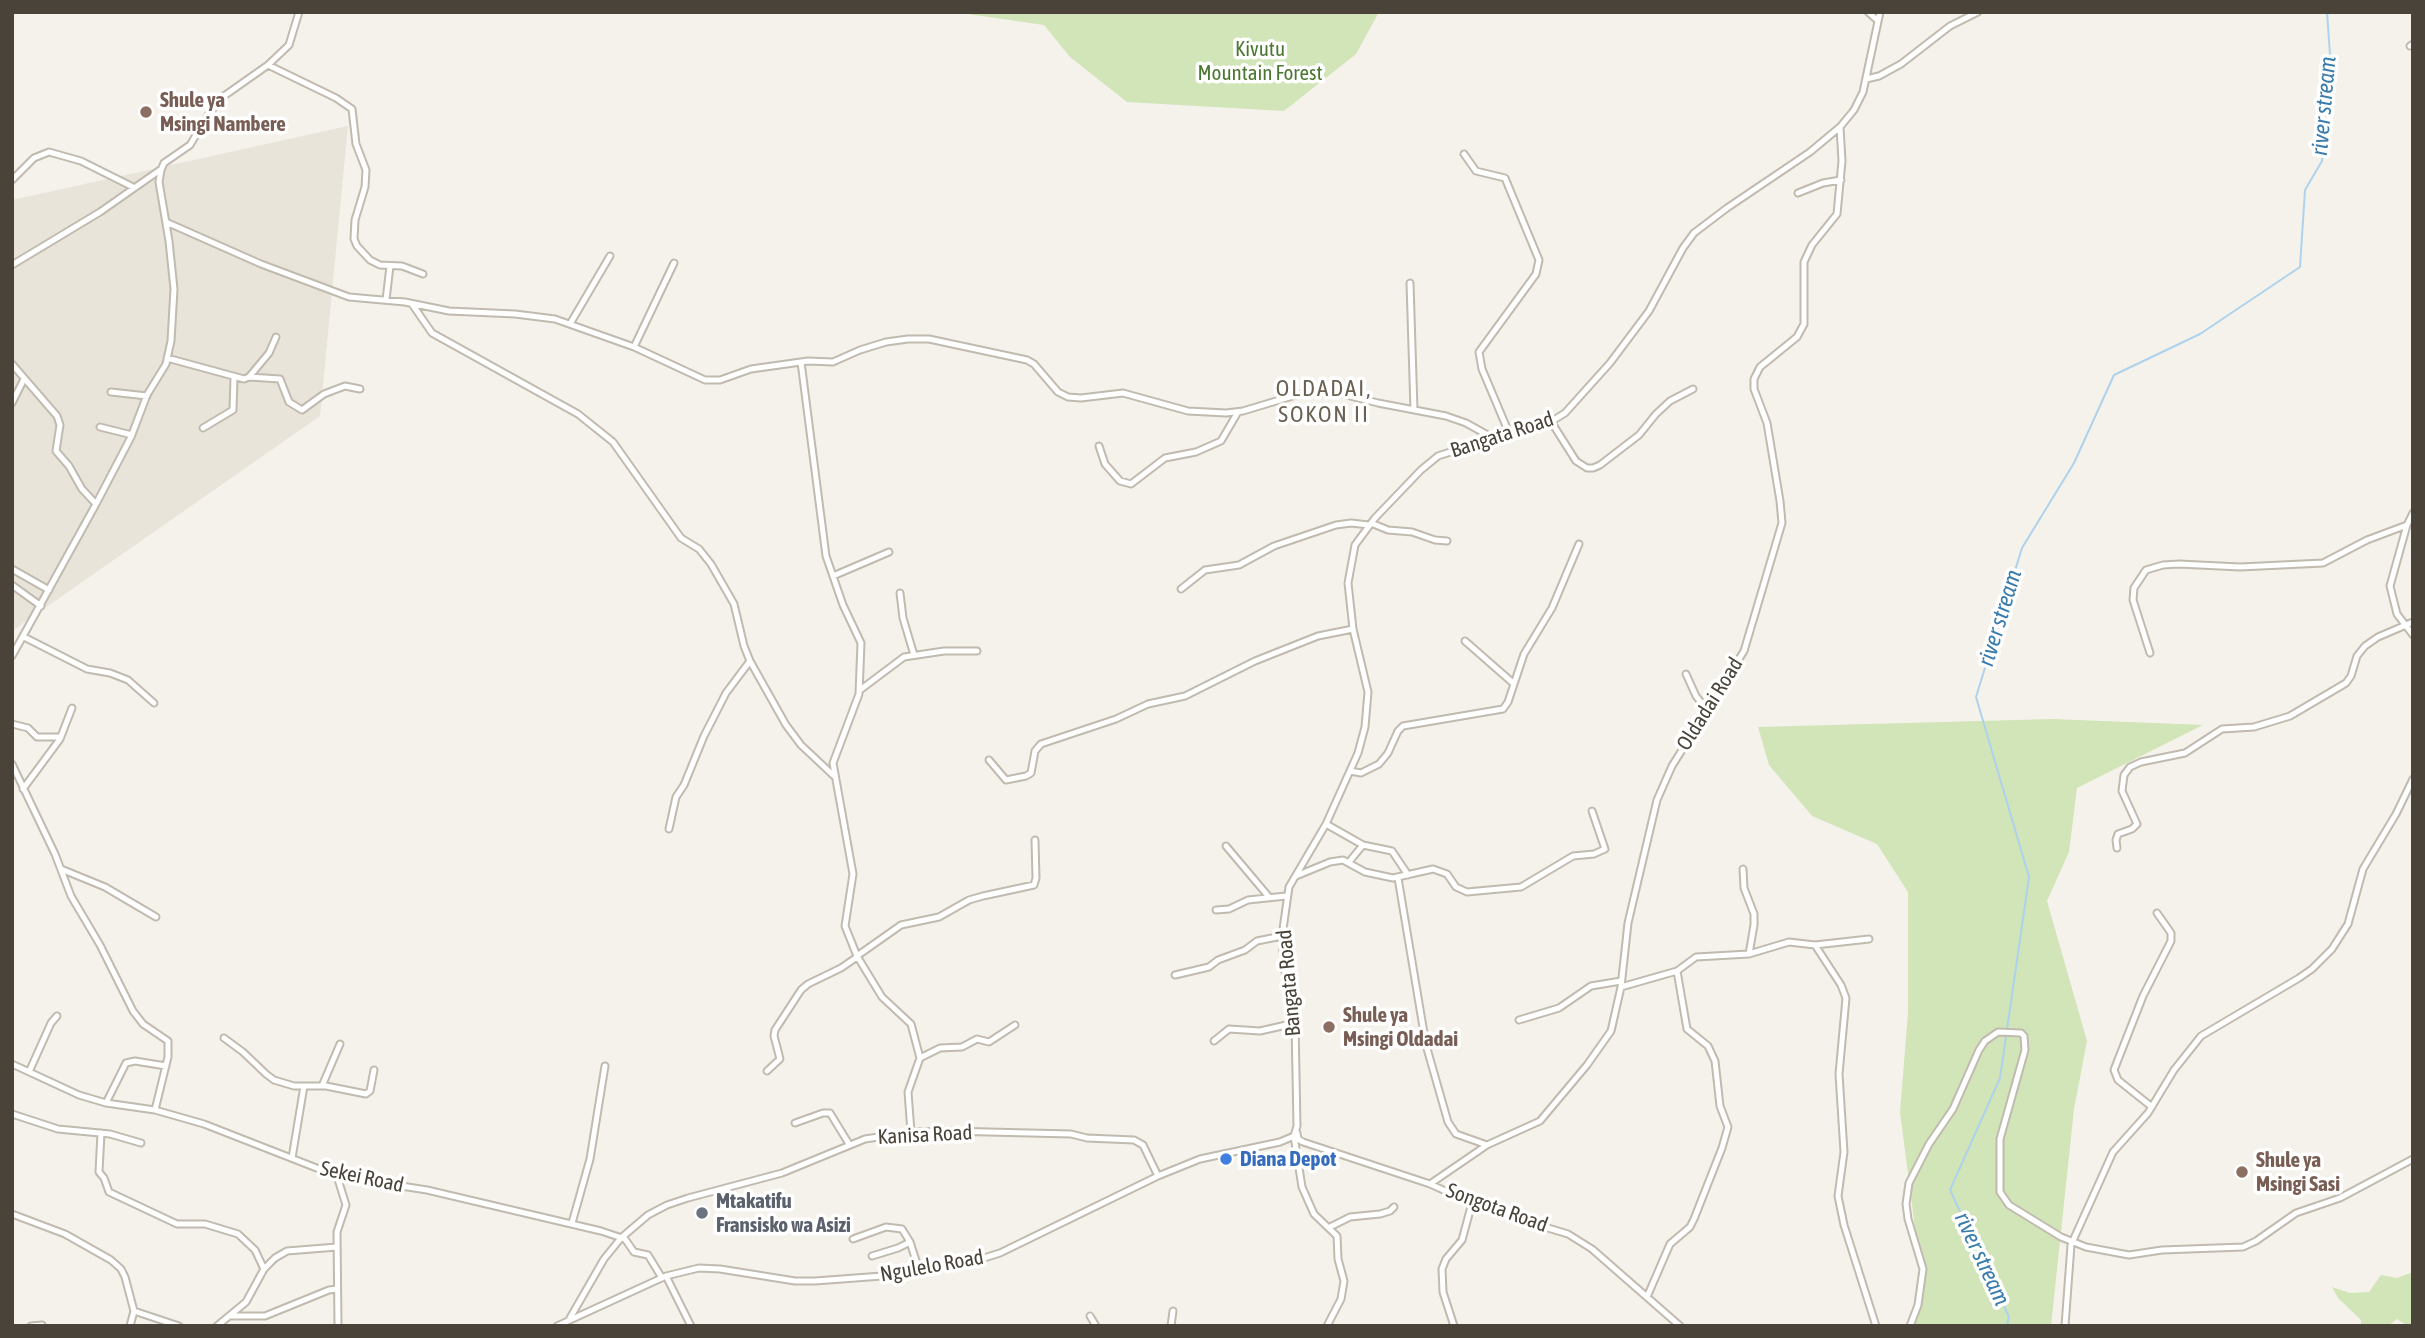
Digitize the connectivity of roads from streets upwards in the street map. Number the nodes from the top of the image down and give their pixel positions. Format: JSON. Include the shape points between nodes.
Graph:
{"nodes":[{"id":1,"x":299,"y":12,"type":"edge"},
{"id":2,"x":1868,"y":12,"type":"edge"},
{"id":3,"x":1880,"y":12,"type":"edge"},
{"id":4,"x":1978,"y":12,"type":"edge"},
{"id":5,"x":1877,"y":20,"type":"junction"},
{"id":6,"x":268,"y":65,"type":"junction"},
{"id":7,"x":1866,"y":79,"type":"junction"},
{"id":8,"x":1839,"y":127,"type":"junction"},
{"id":9,"x":1464,"y":154,"type":"dead end"},
{"id":10,"x":160,"y":170,"type":"junction"},
{"id":11,"x":12,"y":180,"type":"edge"},
{"id":12,"x":1841,"y":180,"type":"junction"},
{"id":13,"x":134,"y":187,"type":"junction"},
{"id":14,"x":1798,"y":193,"type":"dead end"},
{"id":15,"x":166,"y":222,"type":"junction"},
{"id":16,"x":610,"y":256,"type":"dead end"},
{"id":17,"x":674,"y":263,"type":"dead end"},
{"id":18,"x":12,"y":265,"type":"edge"},
{"id":19,"x":390,"y":266,"type":"junction"},
{"id":20,"x":423,"y":274,"type":"dead end"},
{"id":21,"x":1410,"y":283,"type":"dead end"},
{"id":22,"x":386,"y":300,"type":"junction"},
{"id":23,"x":412,"y":304,"type":"junction"},
{"id":24,"x":570,"y":324,"type":"junction"},
{"id":25,"x":276,"y":337,"type":"dead end"},
{"id":26,"x":634,"y":347,"type":"junction"},
{"id":27,"x":167,"y":358,"type":"junction"},
{"id":28,"x":801,"y":362,"type":"junction"},
{"id":29,"x":12,"y":364,"type":"edge"},
{"id":30,"x":249,"y":377,"type":"junction"},
{"id":31,"x":234,"y":378,"type":"junction"},
{"id":32,"x":24,"y":379,"type":"junction"},
{"id":33,"x":360,"y":389,"type":"dead end"},
{"id":34,"x":1693,"y":389,"type":"dead end"},
{"id":35,"x":111,"y":392,"type":"dead end"},
{"id":36,"x":147,"y":396,"type":"junction"},
{"id":37,"x":12,"y":403,"type":"edge"},
{"id":38,"x":1414,"y":410,"type":"junction"},
{"id":39,"x":1238,"y":412,"type":"junction"},
{"id":40,"x":1552,"y":423,"type":"junction"},
{"id":41,"x":100,"y":427,"type":"dead end"},
{"id":42,"x":203,"y":428,"type":"dead end"},
{"id":43,"x":1509,"y":433,"type":"junction"},
{"id":44,"x":132,"y":435,"type":"junction"},
{"id":45,"x":1493,"y":438,"type":"junction"},
{"id":46,"x":1099,"y":446,"type":"dead end"},
{"id":47,"x":96,"y":504,"type":"junction"},
{"id":48,"x":2413,"y":513,"type":"edge"},
{"id":49,"x":1370,"y":524,"type":"junction"},
{"id":50,"x":2407,"y":525,"type":"junction"},
{"id":51,"x":1447,"y":541,"type":"dead end"},
{"id":52,"x":1579,"y":544,"type":"dead end"},
{"id":53,"x":889,"y":552,"type":"dead end"},
{"id":54,"x":12,"y":569,"type":"edge"},
{"id":55,"x":833,"y":576,"type":"junction"},
{"id":56,"x":12,"y":585,"type":"edge"},
{"id":57,"x":1181,"y":589,"type":"dead end"},
{"id":58,"x":49,"y":590,"type":"junction"},
{"id":59,"x":900,"y":593,"type":"dead end"},
{"id":60,"x":41,"y":606,"type":"junction"},
{"id":61,"x":2413,"y":622,"type":"edge"},
{"id":62,"x":2405,"y":626,"type":"junction"},
{"id":63,"x":1353,"y":629,"type":"junction"},
{"id":64,"x":2413,"y":635,"type":"edge"},
{"id":65,"x":23,"y":637,"type":"junction"},
{"id":66,"x":1465,"y":641,"type":"dead end"},
{"id":67,"x":977,"y":651,"type":"dead end"},
{"id":68,"x":2150,"y":653,"type":"dead end"},
{"id":69,"x":914,"y":655,"type":"junction"},
{"id":70,"x":12,"y":656,"type":"edge"},
{"id":71,"x":750,"y":661,"type":"junction"},
{"id":72,"x":1686,"y":674,"type":"dead end"},
{"id":73,"x":1513,"y":683,"type":"junction"},
{"id":74,"x":860,"y":690,"type":"junction"},
{"id":75,"x":154,"y":703,"type":"dead end"},
{"id":76,"x":72,"y":708,"type":"dead end"},
{"id":77,"x":1707,"y":710,"type":"junction"},
{"id":78,"x":12,"y":724,"type":"edge"},
{"id":79,"x":61,"y":737,"type":"junction"},
{"id":80,"x":989,"y":760,"type":"dead end"},
{"id":81,"x":12,"y":764,"type":"edge"},
{"id":82,"x":1350,"y":771,"type":"junction"},
{"id":83,"x":834,"y":776,"type":"junction"},
{"id":84,"x":2413,"y":779,"type":"edge"},
{"id":85,"x":23,"y":789,"type":"junction"},
{"id":86,"x":1592,"y":811,"type":"dead end"},
{"id":87,"x":1326,"y":824,"type":"junction"},
{"id":88,"x":670,"y":830,"type":"dead end"},
{"id":89,"x":1035,"y":840,"type":"dead end"},
{"id":90,"x":1363,"y":845,"type":"junction"},
{"id":91,"x":1226,"y":846,"type":"dead end"},
{"id":92,"x":2117,"y":848,"type":"dead end"},
{"id":93,"x":1349,"y":862,"type":"junction"},
{"id":94,"x":61,"y":869,"type":"junction"},
{"id":95,"x":1742,"y":869,"type":"dead end"},
{"id":96,"x":1408,"y":874,"type":"junction"},
{"id":97,"x":1294,"y":877,"type":"junction"},
{"id":98,"x":1398,"y":878,"type":"junction"},
{"id":99,"x":1286,"y":896,"type":"junction"},
{"id":100,"x":1269,"y":897,"type":"junction"},
{"id":101,"x":1216,"y":911,"type":"dead end"},
{"id":102,"x":2157,"y":912,"type":"dead end"},
{"id":103,"x":156,"y":916,"type":"dead end"},
{"id":104,"x":1282,"y":936,"type":"junction"},
{"id":105,"x":1869,"y":939,"type":"dead end"},
{"id":106,"x":1815,"y":945,"type":"junction"},
{"id":107,"x":1749,"y":954,"type":"junction"},
{"id":108,"x":857,"y":957,"type":"junction"},
{"id":109,"x":1677,"y":971,"type":"junction"},
{"id":110,"x":1175,"y":975,"type":"dead end"},
{"id":111,"x":1621,"y":984,"type":"junction"},
{"id":112,"x":57,"y":1016,"type":"dead end"},
{"id":113,"x":1520,"y":1020,"type":"dead end"},
{"id":114,"x":1295,"y":1023,"type":"junction"},
{"id":115,"x":1015,"y":1025,"type":"dead end"},
{"id":116,"x":224,"y":1038,"type":"dead end"},
{"id":117,"x":1214,"y":1041,"type":"dead end"},
{"id":118,"x":340,"y":1044,"type":"dead end"},
{"id":119,"x":920,"y":1058,"type":"junction"},
{"id":120,"x":12,"y":1064,"type":"edge"},
{"id":121,"x":166,"y":1066,"type":"junction"},
{"id":122,"x":605,"y":1066,"type":"dead end"},
{"id":123,"x":374,"y":1070,"type":"dead end"},
{"id":124,"x":767,"y":1071,"type":"dead end"},
{"id":125,"x":29,"y":1072,"type":"junction"},
{"id":126,"x":304,"y":1086,"type":"junction"},
{"id":127,"x":322,"y":1086,"type":"junction"},
{"id":128,"x":106,"y":1102,"type":"junction"},
{"id":129,"x":2151,"y":1107,"type":"junction"},
{"id":130,"x":155,"y":1110,"type":"junction"},
{"id":131,"x":12,"y":1114,"type":"edge"},
{"id":132,"x":795,"y":1123,"type":"dead end"},
{"id":133,"x":911,"y":1132,"type":"junction"},
{"id":134,"x":101,"y":1133,"type":"junction"},
{"id":135,"x":1295,"y":1133,"type":"junction"},
{"id":136,"x":141,"y":1143,"type":"dead end"},
{"id":137,"x":849,"y":1144,"type":"junction"},
{"id":138,"x":1487,"y":1145,"type":"junction"},
{"id":139,"x":292,"y":1157,"type":"junction"},
{"id":140,"x":2413,"y":1159,"type":"edge"},
{"id":141,"x":337,"y":1176,"type":"junction"},
{"id":142,"x":1158,"y":1176,"type":"junction"},
{"id":143,"x":1430,"y":1184,"type":"junction"},
{"id":144,"x":1472,"y":1203,"type":"junction"},
{"id":145,"x":1394,"y":1207,"type":"dead end"},
{"id":146,"x":12,"y":1214,"type":"edge"},
{"id":147,"x":572,"y":1223,"type":"junction"},
{"id":148,"x":1330,"y":1227,"type":"junction"},
{"id":149,"x":621,"y":1238,"type":"junction"},
{"id":150,"x":853,"y":1239,"type":"dead end"},
{"id":151,"x":910,"y":1241,"type":"junction"},
{"id":152,"x":2072,"y":1242,"type":"junction"},
{"id":153,"x":337,"y":1247,"type":"junction"},
{"id":154,"x":872,"y":1256,"type":"dead end"},
{"id":155,"x":264,"y":1269,"type":"junction"},
{"id":156,"x":919,"y":1270,"type":"junction"},
{"id":157,"x":664,"y":1277,"type":"junction"},
{"id":158,"x":338,"y":1289,"type":"junction"},
{"id":159,"x":1647,"y":1297,"type":"junction"},
{"id":160,"x":134,"y":1311,"type":"junction"},
{"id":161,"x":1173,"y":1311,"type":"dead end"},
{"id":162,"x":229,"y":1316,"type":"junction"},
{"id":163,"x":1090,"y":1316,"type":"dead end"},
{"id":164,"x":570,"y":1318,"type":"junction"},
{"id":165,"x":42,"y":1325,"type":"edge"},
{"id":166,"x":1678,"y":1325,"type":"edge"},
{"id":167,"x":31,"y":1326,"type":"edge"},
{"id":168,"x":130,"y":1326,"type":"edge"},
{"id":169,"x":179,"y":1326,"type":"edge"},
{"id":170,"x":217,"y":1326,"type":"edge"},
{"id":171,"x":338,"y":1326,"type":"edge"},
{"id":172,"x":557,"y":1326,"type":"edge"},
{"id":173,"x":691,"y":1326,"type":"edge"},
{"id":174,"x":1096,"y":1326,"type":"edge"},
{"id":175,"x":1171,"y":1326,"type":"edge"},
{"id":176,"x":1327,"y":1326,"type":"edge"},
{"id":177,"x":1454,"y":1326,"type":"edge"},
{"id":178,"x":1876,"y":1326,"type":"edge"},
{"id":179,"x":1910,"y":1326,"type":"edge"},
{"id":180,"x":2065,"y":1326,"type":"edge"}],
"edges":[{"from":1,"to":6,"type":"street","via":[[289,45]]},
{"from":2,"to":5,"type":"street"},
{"from":3,"to":5,"type":"street","name":"Bangata Road"},
{"from":4,"to":7,"type":"street","via":[[1950,26],[1901,64]]},
{"from":5,"to":7,"type":"street","name":"Bangata Road"},
{"from":6,"to":10,"type":"street","via":[[224,96],[190,145]]},
{"from":6,"to":19,"type":"street","via":[[352,109],[356,144],[366,170],[355,239],[362,254]]},
{"from":7,"to":8,"type":"street","name":"Bangata Road","via":[[1859,102]]},
{"from":8,"to":12,"type":"street","name":"Oldadai Road"},
{"from":8,"to":40,"type":"street","name":"Bangata Road","via":[[1694,233],[1638,327],[1587,390]]},
{"from":9,"to":43,"type":"street","via":[[1476,171],[1505,178],[1539,260],[1536,274],[1479,352]]},
{"from":10,"to":13,"type":"street"},
{"from":10,"to":15,"type":"street"},
{"from":11,"to":13,"type":"street","via":[[34,158],[49,152],[81,161]]},
{"from":12,"to":14,"type":"street"},
{"from":12,"to":77,"type":"street","name":"Oldadai Road","via":[[1837,214],[1804,262],[1802,330],[1760,367],[1754,379],[1767,423],[1782,523],[1744,651]]},
{"from":13,"to":18,"type":"street"},
{"from":15,"to":22,"type":"street","via":[[337,293]]},
{"from":15,"to":27,"type":"street","via":[[174,289]]},
{"from":16,"to":24,"type":"street"},
{"from":17,"to":26,"type":"street"},
{"from":19,"to":20,"type":"street"},
{"from":19,"to":22,"type":"street"},
{"from":21,"to":38,"type":"street"},
{"from":22,"to":23,"type":"street"},
{"from":23,"to":24,"type":"street","via":[[449,311],[542,316]]},
{"from":23,"to":71,"type":"street","via":[[432,332],[578,414],[612,442],[679,534],[699,549],[726,587]]},
{"from":24,"to":26,"type":"street"},
{"from":25,"to":30,"type":"street"},
{"from":26,"to":28,"type":"street","via":[[713,381],[748,369]]},
{"from":27,"to":31,"type":"street"},
{"from":27,"to":36,"type":"street"},
{"from":28,"to":39,"type":"street","via":[[833,362],[886,342],[929,339],[1027,360],[1068,397],[1123,393],[1194,412]]},
{"from":28,"to":55,"type":"street","via":[[825,550]]},
{"from":29,"to":32,"type":"street"},
{"from":30,"to":31,"type":"street"},
{"from":30,"to":33,"type":"street","via":[[280,379],[289,402],[302,410],[345,386]]},
{"from":31,"to":42,"type":"street","via":[[233,410]]},
{"from":32,"to":37,"type":"street"},
{"from":32,"to":47,"type":"street","via":[[57,416],[56,452]]},
{"from":34,"to":40,"type":"street","via":[[1670,401],[1639,435],[1593,468],[1576,461]]},
{"from":35,"to":36,"type":"street"},
{"from":36,"to":44,"type":"street"},
{"from":38,"to":39,"type":"street","via":[[1326,392],[1296,395]]},
{"from":38,"to":45,"type":"street","via":[[1466,423]]},
{"from":39,"to":46,"type":"street","via":[[1220,441],[1165,458],[1131,484],[1120,481],[1105,464]]},
{"from":40,"to":43,"type":"street","name":"Bangata Road"},
{"from":41,"to":44,"type":"street"},
{"from":43,"to":45,"type":"street","name":"Bangata Road"},
{"from":44,"to":47,"type":"street"},
{"from":45,"to":49,"type":"street","name":"Bangata Road","via":[[1434,459]]},
{"from":47,"to":58,"type":"street"},
{"from":48,"to":50,"type":"street"},
{"from":49,"to":51,"type":"street"},
{"from":49,"to":57,"type":"street","via":[[1336,526],[1274,546],[1240,565],[1205,570]]},
{"from":49,"to":63,"type":"street","name":"Bangata Road","via":[[1355,545],[1350,564]]},
{"from":50,"to":62,"type":"street","via":[[2390,586],[2394,608]]},
{"from":50,"to":68,"type":"street","via":[[2323,564],[2171,564],[2146,570],[2134,588],[2133,600]]},
{"from":52,"to":73,"type":"street"},
{"from":53,"to":55,"type":"street"},
{"from":54,"to":58,"type":"street"},
{"from":55,"to":74,"type":"street","via":[[861,639]]},
{"from":56,"to":60,"type":"street"},
{"from":58,"to":60,"type":"street"},
{"from":59,"to":69,"type":"street"},
{"from":60,"to":65,"type":"street"},
{"from":61,"to":62,"type":"street"},
{"from":62,"to":64,"type":"street"},
{"from":62,"to":92,"type":"street","via":[[2365,646],[2346,683],[2290,716],[2254,727],[2222,729],[2185,753],[2130,767],[2122,791],[2137,824],[2118,834]]},
{"from":63,"to":80,"type":"street","via":[[1318,636],[1185,696],[1148,704],[1041,744],[1026,776],[1006,780]]},
{"from":63,"to":82,"type":"street","name":"Bangata Road","via":[[1368,703],[1362,741]]},
{"from":65,"to":70,"type":"street"},
{"from":65,"to":75,"type":"street","via":[[88,669],[128,680]]},
{"from":66,"to":73,"type":"street"},
{"from":67,"to":69,"type":"street"},
{"from":69,"to":74,"type":"street"},
{"from":71,"to":83,"type":"street","via":[[801,745]]},
{"from":71,"to":88,"type":"street","via":[[726,693],[704,736],[676,797]]},
{"from":72,"to":77,"type":"street"},
{"from":73,"to":82,"type":"street","via":[[1503,709],[1404,726],[1379,764],[1361,773]]},
{"from":74,"to":83,"type":"street","via":[[835,756]]},
{"from":76,"to":79,"type":"street"},
{"from":77,"to":111,"type":"street","name":"Oldadai Road","via":[[1657,800],[1628,923]]},
{"from":78,"to":79,"type":"street","via":[[28,728],[37,737]]},
{"from":79,"to":85,"type":"street"},
{"from":81,"to":85,"type":"street"},
{"from":82,"to":87,"type":"street","name":"Bangata Road"},
{"from":83,"to":108,"type":"street","via":[[853,874],[845,926]]},
{"from":84,"to":129,"type":"street","via":[[2363,869],[2348,924],[2332,949],[2299,978],[2200,1036]]},
{"from":85,"to":94,"type":"street"},
{"from":86,"to":96,"type":"street","via":[[1605,849],[1573,856],[1521,887],[1467,892],[1456,887],[1447,874],[1433,869]]},
{"from":87,"to":90,"type":"street"},
{"from":87,"to":97,"type":"street","name":"Bangata Road"},
{"from":89,"to":108,"type":"street","via":[[1034,885],[969,900],[939,918],[901,925]]},
{"from":90,"to":93,"type":"street"},
{"from":90,"to":96,"type":"street","via":[[1392,851]]},
{"from":91,"to":100,"type":"street"},
{"from":93,"to":97,"type":"street","via":[[1330,862]]},
{"from":93,"to":98,"type":"street","via":[[1365,872]]},
{"from":94,"to":103,"type":"street","via":[[90,879]]},
{"from":94,"to":121,"type":"street","via":[[136,1016],[168,1041]]},
{"from":95,"to":107,"type":"street","via":[[1755,925]]},
{"from":96,"to":98,"type":"street"},
{"from":97,"to":99,"type":"street","name":"Bangata Road"},
{"from":98,"to":138,"type":"street","via":[[1426,1045],[1448,1122],[1456,1134]]},
{"from":99,"to":100,"type":"street"},
{"from":99,"to":104,"type":"street","name":"Bangata Road"},
{"from":100,"to":101,"type":"street"},
{"from":102,"to":129,"type":"street","via":[[2171,939],[2114,1070],[2118,1080]]},
{"from":104,"to":110,"type":"street","via":[[1257,940],[1209,967]]},
{"from":104,"to":114,"type":"street","name":"Bangata Road"},
{"from":105,"to":106,"type":"street"},
{"from":106,"to":107,"type":"street","via":[[1789,942]]},
{"from":106,"to":178,"type":"street","via":[[1846,999],[1839,1074],[1844,1152],[1838,1196]]},
{"from":107,"to":109,"type":"street","via":[[1696,957]]},
{"from":108,"to":119,"type":"street","via":[[884,1000],[908,1020]]},
{"from":108,"to":124,"type":"street","via":[[801,990],[776,1027],[780,1059]]},
{"from":109,"to":111,"type":"street"},
{"from":109,"to":159,"type":"street","via":[[1687,1029],[1708,1046],[1715,1061],[1720,1106],[1728,1127],[1694,1219],[1670,1244]]},
{"from":111,"to":113,"type":"street","via":[[1591,986],[1559,1008]]},
{"from":111,"to":138,"type":"street","name":"Oldadai Road","via":[[1605,1041],[1555,1105],[1540,1121]]},
{"from":112,"to":125,"type":"street"},
{"from":114,"to":117,"type":"street","via":[[1260,1031],[1229,1029]]},
{"from":114,"to":135,"type":"street","name":"Bangata Road"},
{"from":115,"to":119,"type":"street","via":[[989,1042],[977,1039]]},
{"from":116,"to":126,"type":"street","via":[[274,1080]]},
{"from":118,"to":127,"type":"street"},
{"from":119,"to":133,"type":"street","via":[[908,1092]]},
{"from":120,"to":125,"type":"street","name":"Sekei Road"},
{"from":121,"to":128,"type":"street","via":[[126,1063]]},
{"from":121,"to":130,"type":"street"},
{"from":122,"to":147,"type":"street","via":[[590,1159]]},
{"from":123,"to":127,"type":"street","via":[[368,1093]]},
{"from":125,"to":128,"type":"street","name":"Sekei Road"},
{"from":126,"to":127,"type":"street"},
{"from":126,"to":139,"type":"street"},
{"from":128,"to":130,"type":"street","name":"Sekei Road"},
{"from":129,"to":152,"type":"street","via":[[2113,1152]]},
{"from":130,"to":139,"type":"street","name":"Sekei Road"},
{"from":131,"to":134,"type":"street","via":[[58,1129]]},
{"from":132,"to":137,"type":"street","via":[[830,1113]]},
{"from":133,"to":137,"type":"street","name":"Kanisa Road"},
{"from":133,"to":142,"type":"street","name":"Kanisa Road","via":[[1067,1134],[1135,1140],[1143,1145]]},
{"from":134,"to":136,"type":"street"},
{"from":134,"to":155,"type":"street","via":[[99,1172],[109,1192],[177,1224],[205,1224],[237,1234],[255,1250]]},
{"from":135,"to":142,"type":"street","name":"Ngulelo Road","via":[[1280,1142],[1200,1159]]},
{"from":135,"to":143,"type":"street","name":"Songota Road","via":[[1303,1142]]},
{"from":135,"to":148,"type":"street","name":"Bangata Road","via":[[1305,1196],[1314,1214]]},
{"from":137,"to":149,"type":"street","name":"Kanisa Road","via":[[782,1173],[667,1205]]},
{"from":138,"to":143,"type":"street","name":"Oldadai Road"},
{"from":139,"to":141,"type":"street","name":"Sekei Road"},
{"from":140,"to":152,"type":"street","via":[[2351,1194],[2296,1213],[2243,1247],[2129,1255]]},
{"from":141,"to":147,"type":"street","name":"Sekei Road","via":[[427,1190]]},
{"from":141,"to":153,"type":"street","via":[[346,1205]]},
{"from":142,"to":156,"type":"street","name":"Ngulelo Road","via":[[1000,1253]]},
{"from":143,"to":144,"type":"street","name":"Songota Road"},
{"from":144,"to":159,"type":"street","name":"Songota Road","via":[[1568,1234]]},
{"from":144,"to":177,"type":"street","via":[[1462,1240],[1442,1269],[1443,1293]]},
{"from":145,"to":148,"type":"street","via":[[1380,1214],[1350,1217]]},
{"from":146,"to":160,"type":"street","via":[[65,1234],[111,1260],[125,1277]]},
{"from":147,"to":149,"type":"street","name":"Sekei Road"},
{"from":148,"to":176,"type":"street","via":[[1338,1240],[1344,1286]]},
{"from":149,"to":157,"type":"street","name":"Sekei Road","via":[[634,1252],[648,1255]]},
{"from":149,"to":164,"type":"street","name":"Kanisa Road"},
{"from":150,"to":151,"type":"street","via":[[891,1227],[905,1231]]},
{"from":151,"to":154,"type":"street"},
{"from":151,"to":156,"type":"street"},
{"from":152,"to":179,"type":"street","via":[[2009,1205],[2000,1192],[2000,1139],[2025,1049],[2021,1033],[1993,1034],[1985,1041],[1953,1109],[1909,1183],[1908,1219],[1923,1269]]},
{"from":152,"to":180,"type":"street"},
{"from":153,"to":155,"type":"street","via":[[287,1251]]},
{"from":153,"to":158,"type":"street"},
{"from":155,"to":162,"type":"street","via":[[246,1302]]},
{"from":156,"to":157,"type":"street","name":"Ngulelo Road","via":[[815,1282],[698,1268]]},
{"from":157,"to":164,"type":"street","name":"Ngulelo Road"},
{"from":157,"to":173,"type":"street","name":"Sekei Road"},
{"from":158,"to":162,"type":"street","via":[[265,1316]]},
{"from":158,"to":171,"type":"street"},
{"from":159,"to":166,"type":"street","name":"Songota Road"},
{"from":160,"to":168,"type":"street"},
{"from":160,"to":169,"type":"street"},
{"from":161,"to":175,"type":"street"},
{"from":162,"to":170,"type":"street"},
{"from":163,"to":174,"type":"street"},
{"from":164,"to":172,"type":"street","name":"Ngulelo Road"},
{"from":165,"to":167,"type":"street"}]}
